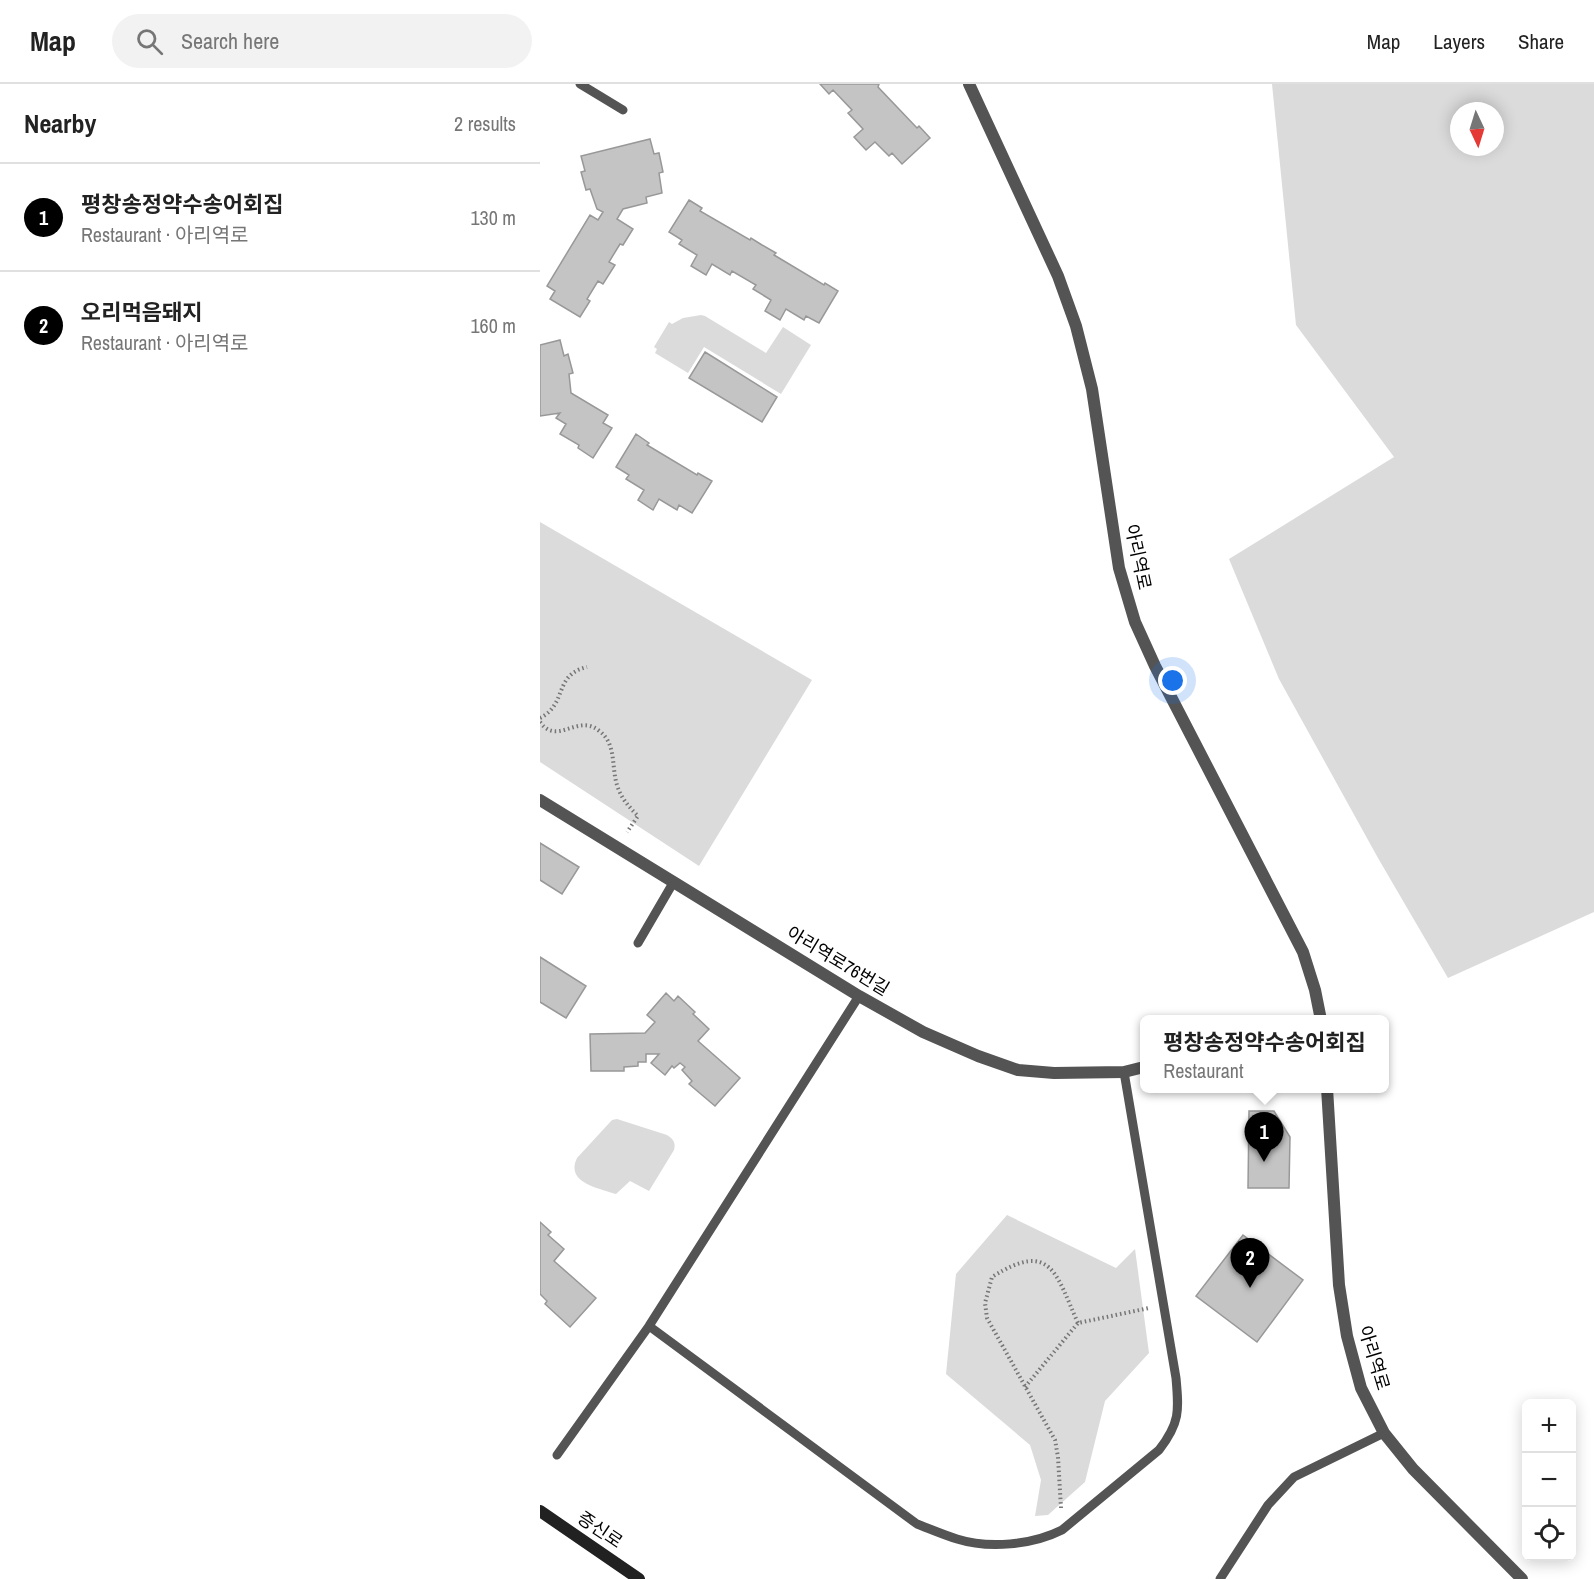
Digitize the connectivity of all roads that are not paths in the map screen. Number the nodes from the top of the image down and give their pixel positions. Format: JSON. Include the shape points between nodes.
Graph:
{"nodes":[{"id":1,"x":580,"y":84,"type":"edge"},
{"id":2,"x":969,"y":84,"type":"edge"},
{"id":3,"x":623,"y":110,"type":"dead end"},
{"id":4,"x":540,"y":800,"type":"edge"},
{"id":5,"x":673,"y":883,"type":"junction"},
{"id":6,"x":638,"y":943,"type":"dead end"},
{"id":7,"x":860,"y":996,"type":"junction"},
{"id":8,"x":1321,"y":1015,"type":"edge"},
{"id":9,"x":1140,"y":1068,"type":"edge"},
{"id":10,"x":1124,"y":1072,"type":"junction"},
{"id":11,"x":1327,"y":1093,"type":"edge"},
{"id":12,"x":649,"y":1326,"type":"junction"},
{"id":13,"x":1384,"y":1433,"type":"junction"},
{"id":14,"x":557,"y":1455,"type":"dead end"},
{"id":15,"x":540,"y":1511,"type":"edge"},
{"id":16,"x":639,"y":1579,"type":"edge"},
{"id":17,"x":1220,"y":1579,"type":"edge"},
{"id":18,"x":1522,"y":1579,"type":"edge"}],
"edges":[{"from":1,"to":3,"type":"lane"},
{"from":2,"to":8,"type":"street","name":"아리역로","via":[[1058,276],[1076,326],[1092,389],[1119,568],[1135,622],[1303,952]]},
{"from":4,"to":5,"type":"street","name":"아리역로76번길"},
{"from":5,"to":6,"type":"lane"},
{"from":5,"to":7,"type":"street","name":"아리역로76번길"},
{"from":7,"to":10,"type":"street","name":"아리역로76번길","via":[[923,1032],[1018,1070]]},
{"from":7,"to":12,"type":"lane"},
{"from":9,"to":10,"type":"street","name":"아리역로76번길"},
{"from":10,"to":12,"type":"lane","via":[[1176,1378],[1177,1421],[1159,1450],[1062,1530],[1028,1542],[981,1544],[917,1524]]},
{"from":11,"to":13,"type":"street","name":"아리역로","via":[[1339,1285],[1347,1336],[1361,1388]]},
{"from":12,"to":14,"type":"lane"},
{"from":13,"to":17,"type":"lane","via":[[1294,1477],[1268,1505]]},
{"from":13,"to":18,"type":"street","name":"아리역로","via":[[1413,1469]]},
{"from":15,"to":16,"type":"street","name":"증신로"}]}
